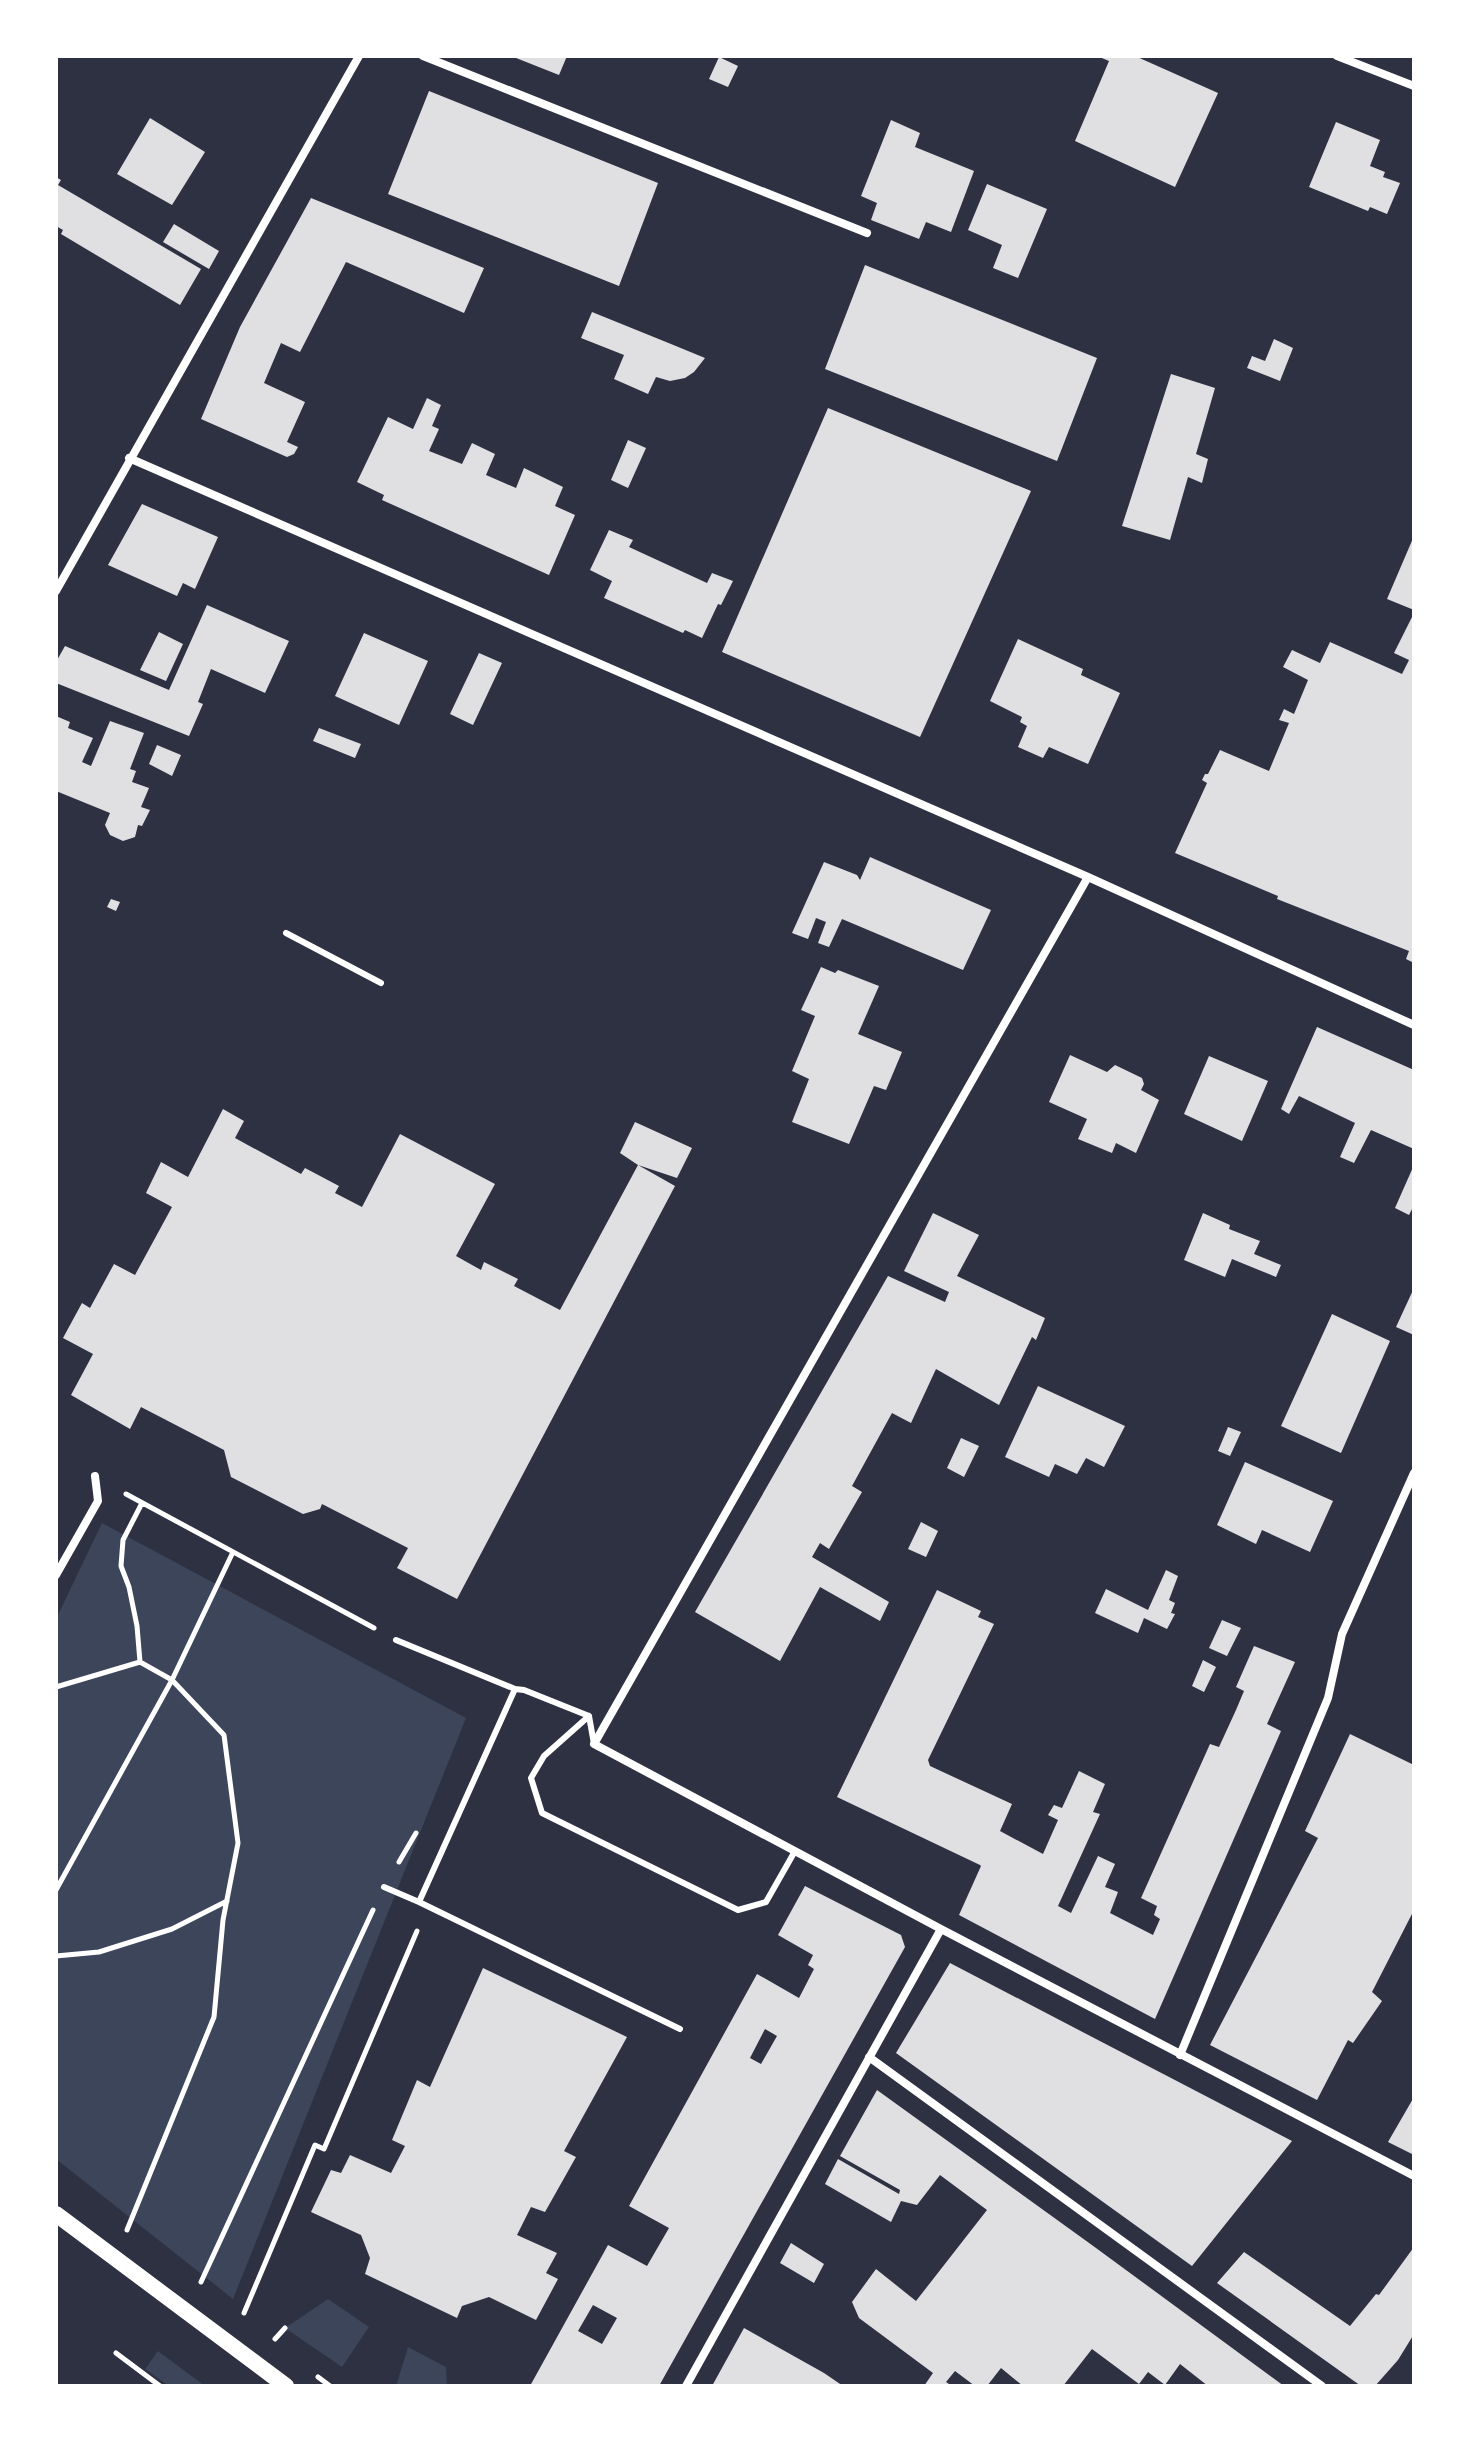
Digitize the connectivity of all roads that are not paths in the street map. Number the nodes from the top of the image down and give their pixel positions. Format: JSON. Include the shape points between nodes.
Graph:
{"nodes":[{"id":1,"x":359,"y":56,"type":"edge"},
{"id":2,"x":423,"y":56,"type":"edge"},
{"id":3,"x":1337,"y":56,"type":"edge"},
{"id":4,"x":1414,"y":86,"type":"edge"},
{"id":5,"x":867,"y":233,"type":"dead end"},
{"id":6,"x":129,"y":458,"type":"junction"},
{"id":7,"x":56,"y":591,"type":"edge"},
{"id":8,"x":1088,"y":877,"type":"junction"},
{"id":9,"x":286,"y":933,"type":"dead end"},
{"id":10,"x":381,"y":983,"type":"dead end"},
{"id":11,"x":1414,"y":1025,"type":"edge"},
{"id":12,"x":1414,"y":1473,"type":"edge"},
{"id":13,"x":95,"y":1476,"type":"dead end"},
{"id":14,"x":56,"y":1575,"type":"edge"},
{"id":15,"x":396,"y":1640,"type":"road end"},
{"id":16,"x":515,"y":1689,"type":"junction"},
{"id":17,"x":589,"y":1716,"type":"junction"},
{"id":18,"x":594,"y":1744,"type":"junction"},
{"id":19,"x":795,"y":1851,"type":"junction"},
{"id":20,"x":384,"y":1887,"type":"road end"},
{"id":21,"x":419,"y":1902,"type":"junction"},
{"id":22,"x":941,"y":1929,"type":"junction"},
{"id":23,"x":680,"y":2029,"type":"dead end"},
{"id":24,"x":1180,"y":2055,"type":"junction"},
{"id":25,"x":869,"y":2057,"type":"junction"},
{"id":26,"x":1414,"y":2176,"type":"edge"},
{"id":27,"x":56,"y":2214,"type":"edge"},
{"id":28,"x":286,"y":2386,"type":"edge"},
{"id":29,"x":686,"y":2386,"type":"edge"},
{"id":30,"x":1322,"y":2386,"type":"edge"}],
"edges":[{"from":1,"to":6,"type":"street"},
{"from":2,"to":5,"type":"street"},
{"from":3,"to":4,"type":"street"},
{"from":6,"to":7,"type":"street"},
{"from":6,"to":8,"type":"street"},
{"from":8,"to":11,"type":"street"},
{"from":8,"to":18,"type":"street"},
{"from":9,"to":10,"type":"lane"},
{"from":12,"to":24,"type":"street","via":[[1342,1634],[1328,1698]]},
{"from":13,"to":14,"type":"street","via":[[98,1501]]},
{"from":15,"to":16,"type":"lane"},
{"from":16,"to":17,"type":"lane"},
{"from":16,"to":21,"type":"lane"},
{"from":17,"to":18,"type":"lane"},
{"from":17,"to":19,"type":"lane","via":[[544,1756],[531,1778],[542,1813],[738,1910],[766,1902]]},
{"from":18,"to":19,"type":"street"},
{"from":19,"to":22,"type":"street"},
{"from":20,"to":21,"type":"lane"},
{"from":21,"to":23,"type":"lane"},
{"from":22,"to":24,"type":"street"},
{"from":22,"to":25,"type":"street"},
{"from":24,"to":26,"type":"street"},
{"from":25,"to":29,"type":"street"},
{"from":25,"to":30,"type":"street"},
{"from":27,"to":28,"type":"main road"}]}
